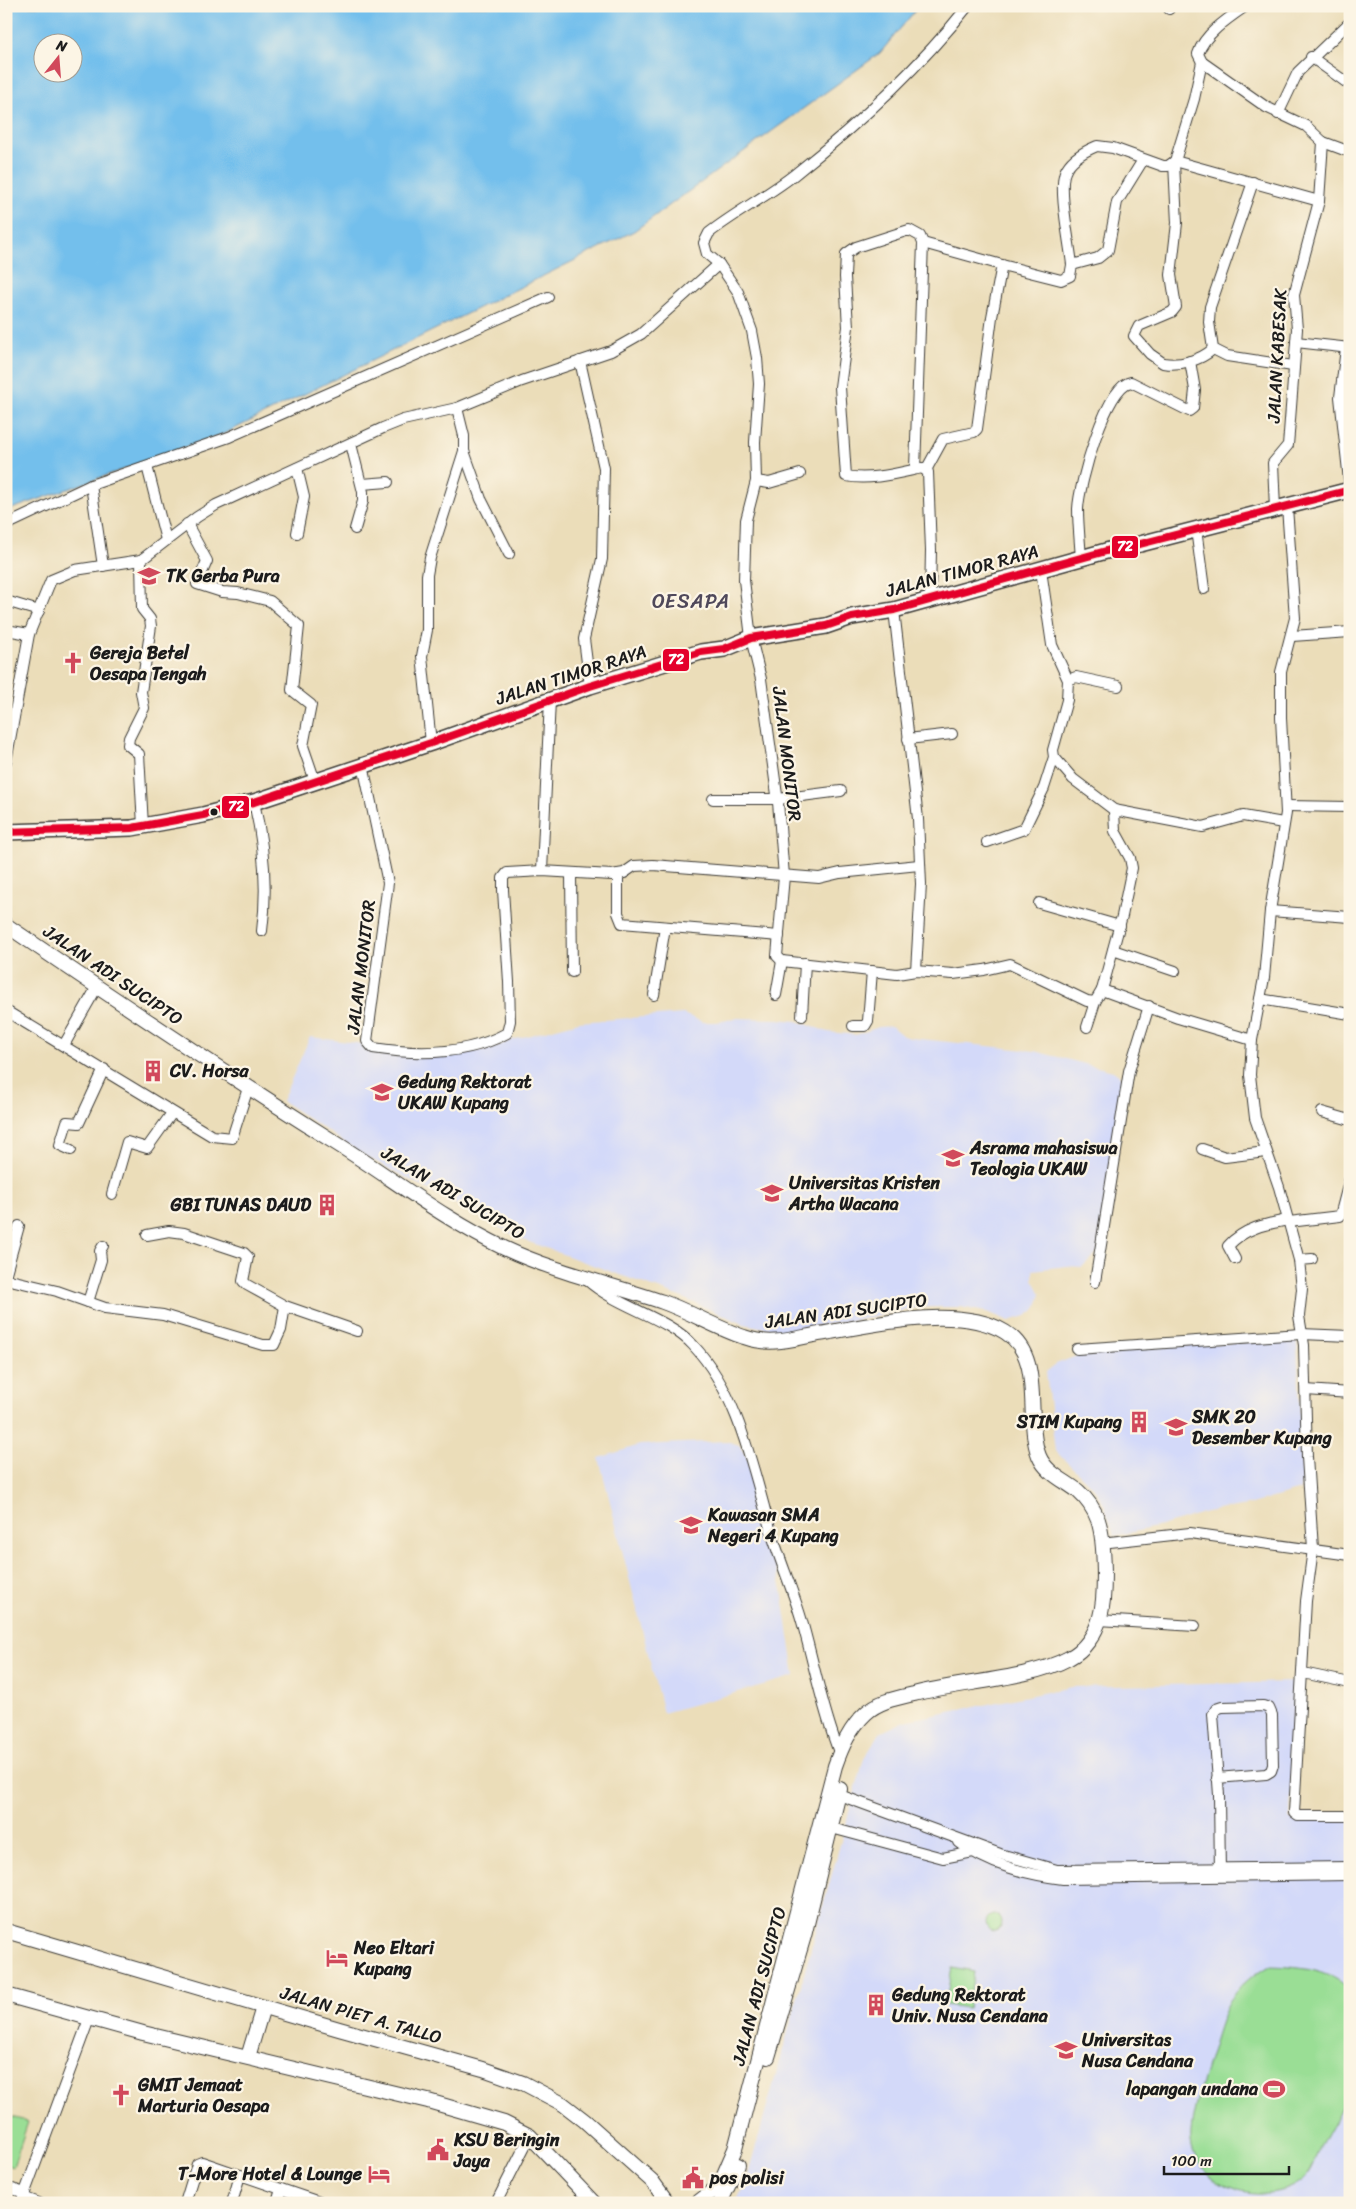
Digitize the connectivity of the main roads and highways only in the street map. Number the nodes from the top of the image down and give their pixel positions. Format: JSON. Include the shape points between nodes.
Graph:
{"nodes":[{"id":1,"x":1350,"y":490,"type":"edge"},
{"id":2,"x":6,"y":832,"type":"edge"},
{"id":3,"x":6,"y":925,"type":"edge"},
{"id":4,"x":826,"y":1826,"type":"junction"},
{"id":5,"x":6,"y":1932,"type":"edge"},
{"id":6,"x":6,"y":1995,"type":"edge"},
{"id":7,"x":263,"y":2007,"type":"junction"},
{"id":8,"x":248,"y":2057,"type":"junction"},
{"id":9,"x":594,"y":2203,"type":"edge"},
{"id":10,"x":668,"y":2203,"type":"edge"},
{"id":11,"x":697,"y":2203,"type":"edge"},
{"id":12,"x":720,"y":2203,"type":"edge"}],
"edges":[{"from":1,"to":2,"type":"highway","name":"JALAN TIMOR RAYA","via":[[1117,548],[894,610],[852,617],[826,626],[751,638],[701,652],[590,686],[254,802],[203,815],[143,826]]},
{"from":3,"to":4,"type":"main road","name":"JALAN ADI SUCIPTO","via":[[248,1088],[502,1248],[666,1303],[737,1335],[763,1342],[789,1341],[925,1317],[979,1322],[1012,1336],[1025,1356],[1029,1371],[1040,1459],[1052,1474],[1077,1491],[1092,1507],[1100,1526],[1104,1592],[1099,1620],[1089,1640],[1062,1661],[1025,1672],[934,1689],[877,1705],[865,1714],[849,1733],[835,1766],[841,1783],[834,1793]]},
{"from":4,"to":11,"type":"main road","name":"JALAN ADI SUCIPTO","via":[[735,2149],[718,2186]]},
{"from":4,"to":12,"type":"main road","name":"JALAN ADI SUCIPTO","via":[[790,1989],[766,2061],[742,2154]]},
{"from":5,"to":7,"type":"main road","name":"JALAN PIET A. TALLO"},
{"from":6,"to":8,"type":"main road","via":[[89,2019]]},
{"from":7,"to":8,"type":"main road"},
{"from":7,"to":10,"type":"main road","name":"JALAN PIET A. TALLO","via":[[483,2069],[544,2093],[563,2104],[612,2145],[652,2181]]},
{"from":8,"to":9,"type":"main road","via":[[478,2114],[518,2129],[530,2136]]}]}
